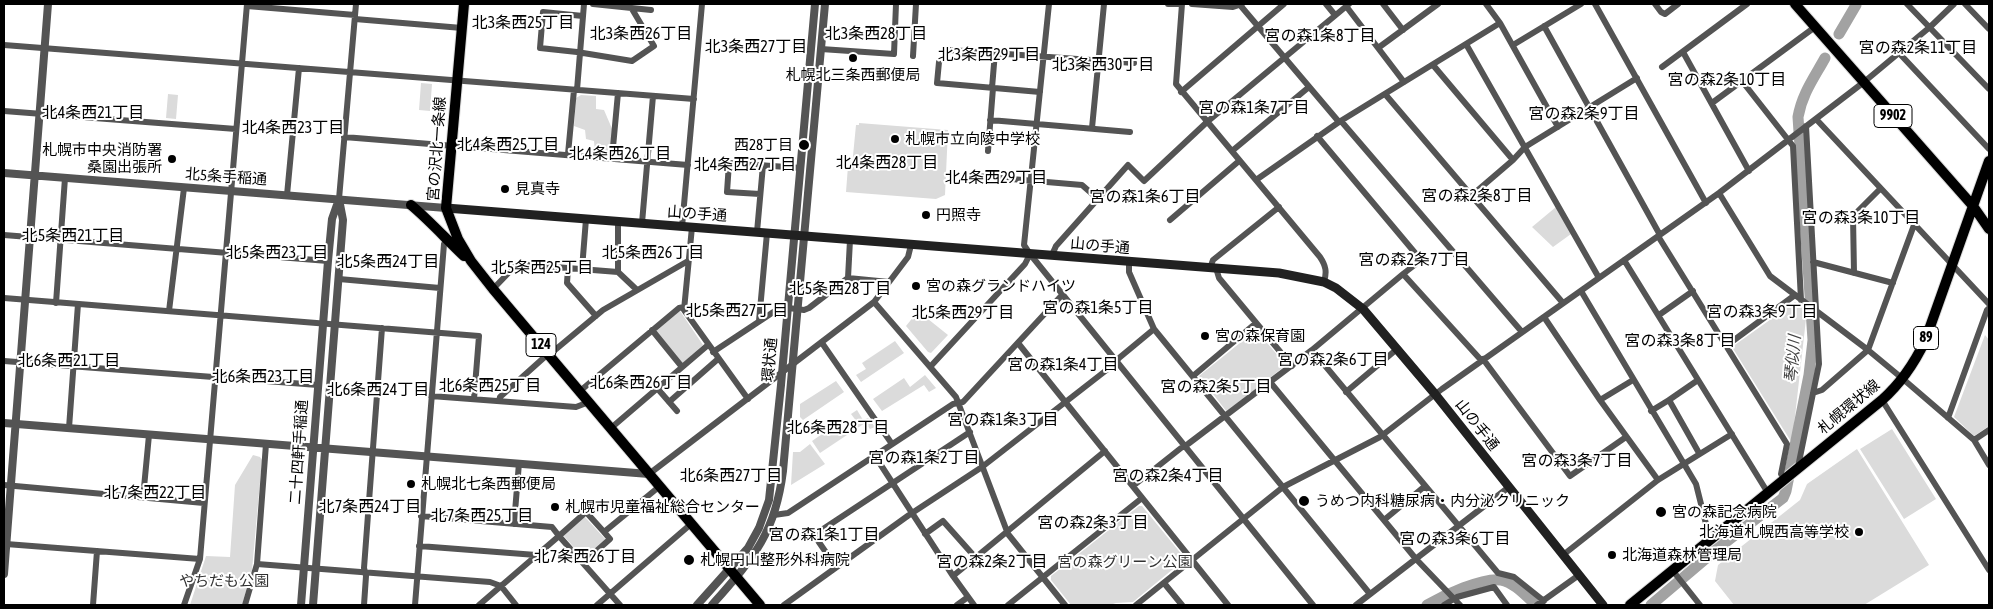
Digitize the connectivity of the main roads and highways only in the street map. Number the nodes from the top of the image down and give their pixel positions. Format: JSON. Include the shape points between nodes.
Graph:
{"nodes":[{"id":1,"x":464,"y":4,"type":"edge"},
{"id":2,"x":1795,"y":4,"type":"edge"},
{"id":3,"x":1989,"y":161,"type":"edge"},
{"id":4,"x":411,"y":205,"type":"road end"},
{"id":5,"x":1973,"y":206,"type":"junction"},
{"id":6,"x":446,"y":208,"type":"junction"},
{"id":7,"x":1989,"y":229,"type":"edge"},
{"id":8,"x":471,"y":262,"type":"junction"},
{"id":9,"x":760,"y":605,"type":"edge"},
{"id":10,"x":1603,"y":605,"type":"edge"},
{"id":11,"x":1630,"y":605,"type":"edge"}],
"edges":[{"from":1,"to":6,"type":"main road","name":"宮の沢北一条線","number":"124"},
{"from":2,"to":5,"type":"main road","number":"9902"},
{"from":3,"to":5,"type":"main road","name":"札幌環状線","number":"89"},
{"from":4,"to":8,"type":"main road"},
{"from":5,"to":7,"type":"main road","number":"9902"},
{"from":5,"to":11,"type":"main road","name":"札幌環状線","number":"89","via":[[1925,341],[1903,379],[1882,400],[1710,540],[1677,576]]},
{"from":6,"to":8,"type":"main road","name":"宮の沢北一条線","number":"124"},
{"from":6,"to":10,"type":"main road","name":"山の手通","via":[[1279,273],[1324,282],[1363,309],[1398,349]]},
{"from":8,"to":9,"type":"main road","name":"宮の沢北一条線","number":"124"}]}
